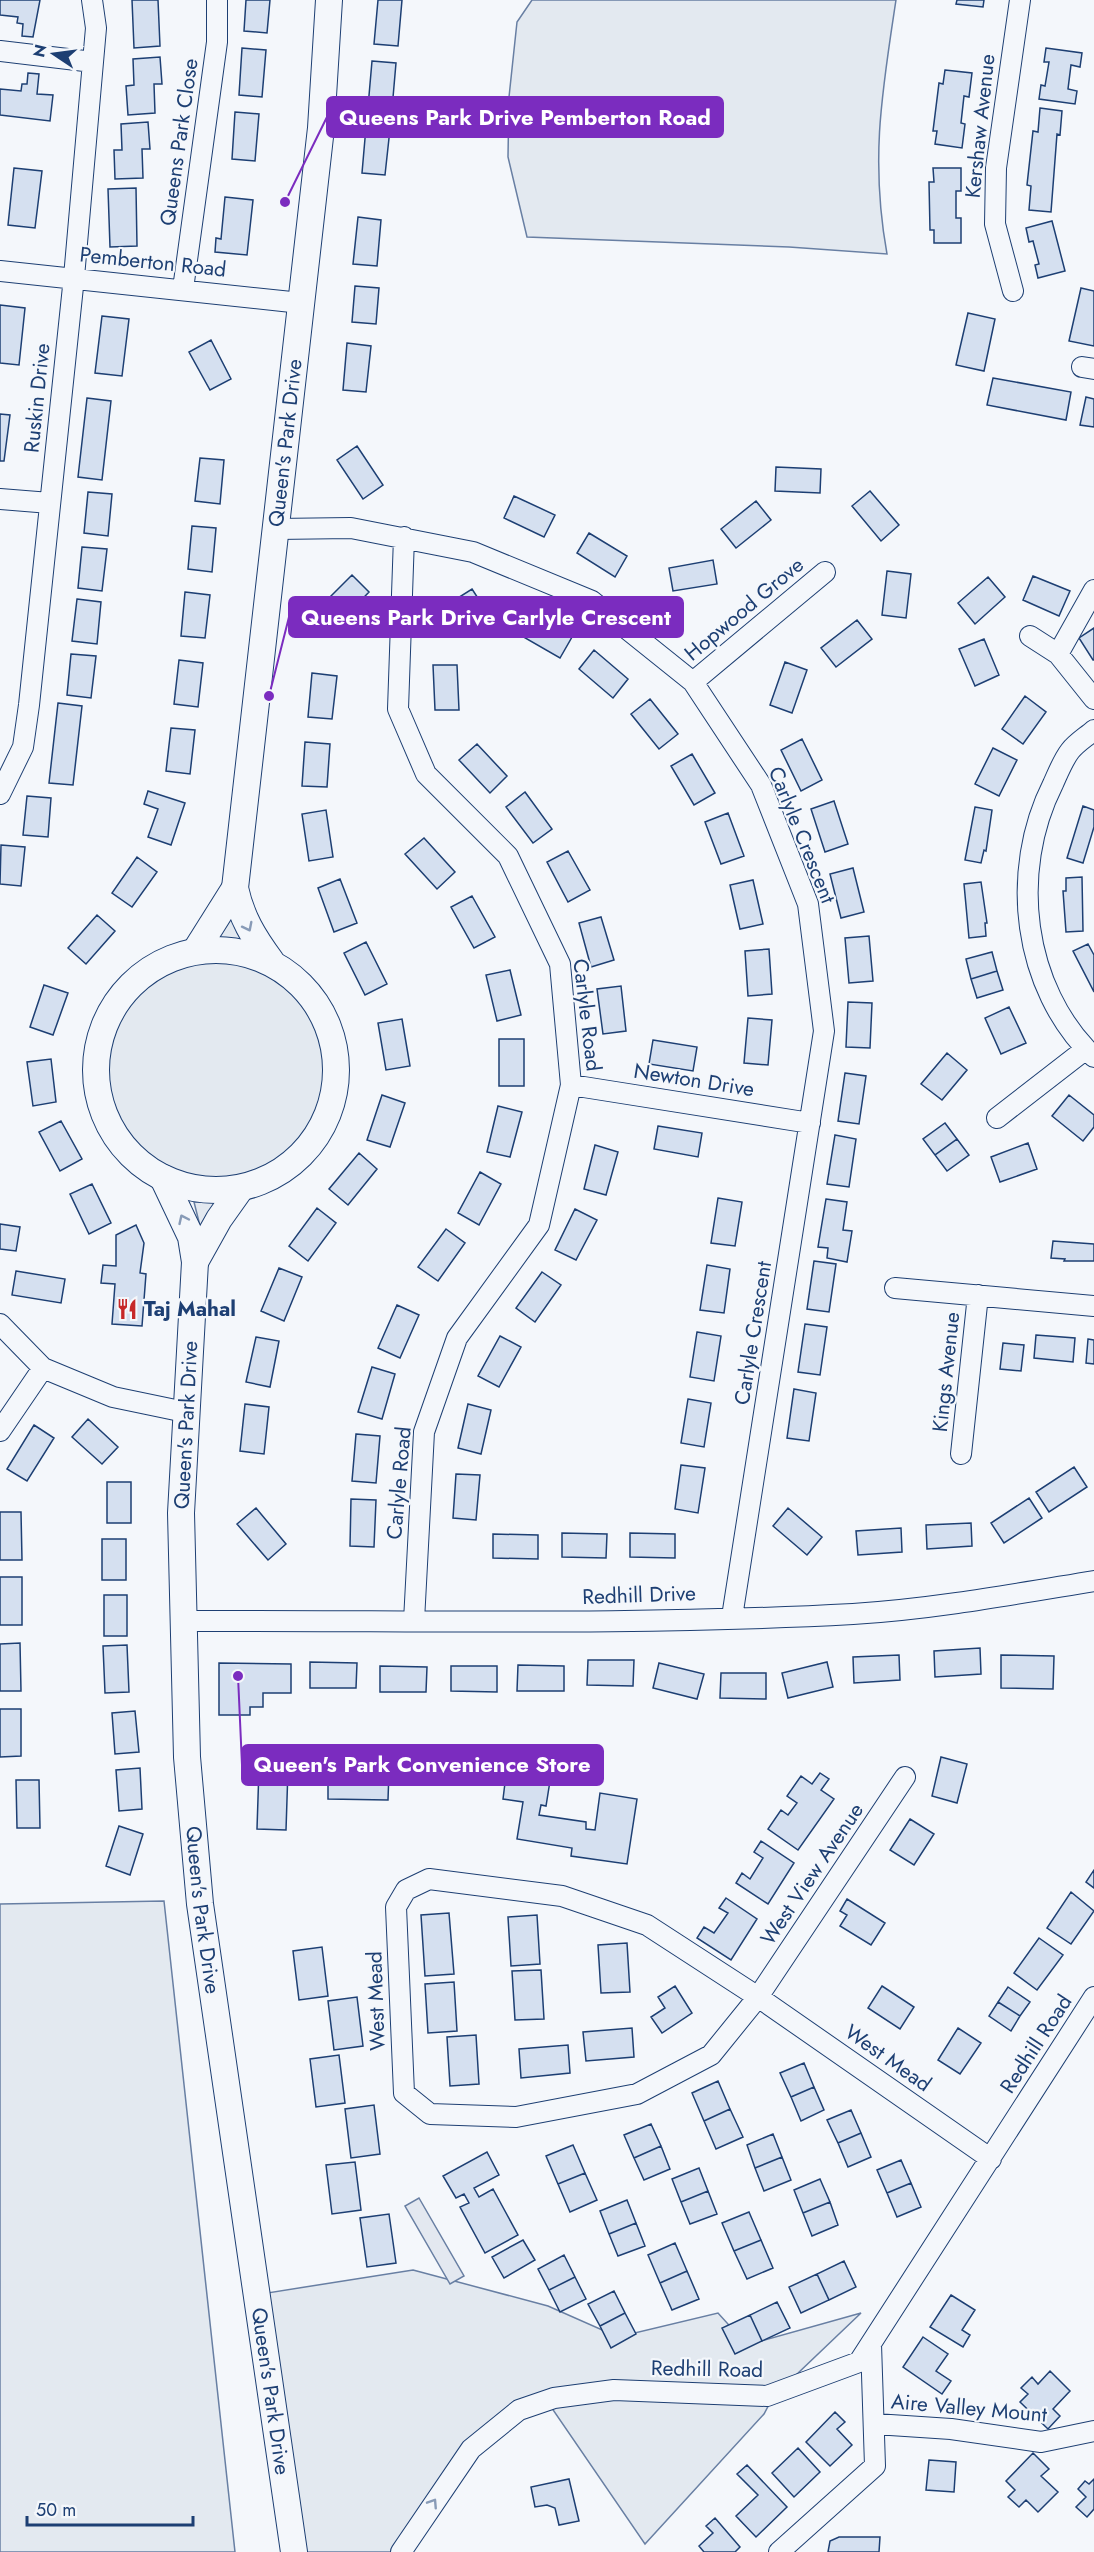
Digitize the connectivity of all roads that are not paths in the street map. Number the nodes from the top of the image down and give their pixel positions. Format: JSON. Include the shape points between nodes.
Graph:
{"nodes":[{"id":1,"x":92,"y":0,"type":"edge"},
{"id":2,"x":218,"y":0,"type":"edge"},
{"id":3,"x":329,"y":0,"type":"edge"},
{"id":4,"x":1020,"y":0,"type":"edge"},
{"id":5,"x":0,"y":51,"type":"edge"},
{"id":6,"x":93,"y":62,"type":"junction"},
{"id":7,"x":0,"y":270,"type":"edge"},
{"id":8,"x":74,"y":277,"type":"junction"},
{"id":9,"x":183,"y":289,"type":"junction"},
{"id":10,"x":1013,"y":291,"type":"dead end"},
{"id":11,"x":301,"y":303,"type":"junction"},
{"id":12,"x":0,"y":499,"type":"edge"},
{"id":13,"x":51,"y":503,"type":"junction"},
{"id":14,"x":276,"y":529,"type":"junction"},
{"id":15,"x":404,"y":537,"type":"junction"},
{"id":16,"x":825,"y":572,"type":"dead end"},
{"id":17,"x":1094,"y":590,"type":"edge"},
{"id":18,"x":1030,"y":636,"type":"dead end"},
{"id":19,"x":1058,"y":654,"type":"junction"},
{"id":20,"x":693,"y":682,"type":"junction"},
{"id":21,"x":1094,"y":699,"type":"edge"},
{"id":22,"x":1094,"y":730,"type":"edge"},
{"id":23,"x":3,"y":783,"type":"edge"},
{"id":24,"x":235,"y":888,"type":"junction"},
{"id":25,"x":196,"y":950,"type":"junction"},
{"id":26,"x":271,"y":962,"type":"junction"},
{"id":27,"x":1090,"y":1053,"type":"edge"},
{"id":28,"x":571,"y":1085,"type":"junction"},
{"id":29,"x":997,"y":1118,"type":"dead end"},
{"id":30,"x":810,"y":1123,"type":"junction"},
{"id":31,"x":163,"y":1178,"type":"junction"},
{"id":32,"x":241,"y":1188,"type":"junction"},
{"id":33,"x":195,"y":1262,"type":"junction"},
{"id":34,"x":896,"y":1288,"type":"dead end"},
{"id":35,"x":978,"y":1295,"type":"junction"},
{"id":36,"x":1094,"y":1306,"type":"edge"},
{"id":37,"x":0,"y":1324,"type":"edge"},
{"id":38,"x":43,"y":1368,"type":"junction"},
{"id":39,"x":185,"y":1412,"type":"junction"},
{"id":40,"x":0,"y":1431,"type":"edge"},
{"id":41,"x":961,"y":1454,"type":"dead end"},
{"id":42,"x":1094,"y":1581,"type":"edge"},
{"id":43,"x":732,"y":1617,"type":"junction"},
{"id":44,"x":414,"y":1621,"type":"junction"},
{"id":45,"x":183,"y":1622,"type":"junction"},
{"id":46,"x":905,"y":1777,"type":"dead end"},
{"id":47,"x":758,"y":1997,"type":"junction"},
{"id":48,"x":1094,"y":1997,"type":"edge"},
{"id":49,"x":991,"y":2159,"type":"junction"},
{"id":50,"x":872,"y":2344,"type":"junction"},
{"id":51,"x":875,"y":2424,"type":"junction"},
{"id":52,"x":1094,"y":2431,"type":"edge"},
{"id":53,"x":294,"y":2552,"type":"edge"},
{"id":54,"x":401,"y":2552,"type":"edge"},
{"id":55,"x":779,"y":2552,"type":"edge"}],
"edges":[{"from":1,"to":6,"type":"street","name":"Ruskin Drive","via":[[96,28]]},
{"from":2,"to":9,"type":"street","name":"Queens Park Close","via":[[217,42]]},
{"from":3,"to":11,"type":"street","name":"Queen's Park Drive","via":[[321,128]]},
{"from":4,"to":10,"type":"street","name":"Kershaw Avenue","via":[[996,168],[995,224]]},
{"from":5,"to":6,"type":"street"},
{"from":6,"to":8,"type":"street","name":"Ruskin Drive"},
{"from":7,"to":8,"type":"street","name":"Pemberton Road"},
{"from":8,"to":9,"type":"street","name":"Pemberton Road"},
{"from":8,"to":13,"type":"street","name":"Ruskin Drive"},
{"from":9,"to":11,"type":"street","name":"Pemberton Road"},
{"from":11,"to":14,"type":"street","name":"Queen's Park Drive"},
{"from":12,"to":13,"type":"street"},
{"from":13,"to":23,"type":"street","name":"Ruskin Drive","via":[[23,747]]},
{"from":14,"to":15,"type":"street","name":"Carlyle Crescent","via":[[351,528]]},
{"from":14,"to":24,"type":"street","name":"Queen's Park Drive"},
{"from":15,"to":20,"type":"street","name":"Carlyle Crescent","via":[[473,552],[592,601]]},
{"from":15,"to":28,"type":"street","name":"Carlyle Road","via":[[398,709],[426,774],[508,856],[560,964]]},
{"from":16,"to":20,"type":"street","name":"Hopwood Grove"},
{"from":17,"to":19,"type":"street"},
{"from":18,"to":19,"type":"street"},
{"from":19,"to":21,"type":"street"},
{"from":20,"to":30,"type":"street","name":"Carlyle Crescent","via":[[761,785],[808,904],[824,1031]]},
{"from":22,"to":27,"type":"street","via":[[1070,751],[1040,810],[1028,865],[1028,913],[1038,968],[1056,1011]]},
{"from":24,"to":25,"type":"street","name":"Queen's Park Drive"},
{"from":24,"to":26,"type":"street","name":"Queen's Park Drive","one_way":true,"via":[[239,909],[251,934]]},
{"from":25,"to":26,"type":"street","name":"Queen's Park Drive","via":[[234,950]]},
{"from":25,"to":31,"type":"street","name":"Queen's Park Drive","via":[[160,963],[129,987],[107,1019],[99,1044],[99,1097],[108,1122],[122,1145]]},
{"from":26,"to":32,"type":"street","name":"Queen's Park Drive","via":[[302,984],[325,1016],[336,1052],[335,1091],[322,1128],[298,1158],[267,1179]]},
{"from":27,"to":29,"type":"street"},
{"from":28,"to":30,"type":"street","name":"Newton Drive"},
{"from":28,"to":44,"type":"street","name":"Carlyle Road","via":[[539,1225],[457,1338],[424,1432]]},
{"from":30,"to":43,"type":"street","name":"Carlyle Crescent"},
{"from":31,"to":32,"type":"street","name":"Queen's Park Drive","via":[[188,1187]]},
{"from":33,"to":31,"type":"street","name":"Queen's Park Drive","one_way":true,"via":[[189,1230]]},
{"from":32,"to":33,"type":"street","name":"Queen's Park Drive"},
{"from":33,"to":39,"type":"street","name":"Queen's Park Drive"},
{"from":34,"to":35,"type":"street","name":"Kings Avenue"},
{"from":35,"to":36,"type":"street","name":"Kings Avenue"},
{"from":35,"to":41,"type":"street","name":"Kings Avenue"},
{"from":37,"to":38,"type":"street"},
{"from":38,"to":39,"type":"street","via":[[113,1398]]},
{"from":38,"to":40,"type":"street"},
{"from":39,"to":45,"type":"street","name":"Queen's Park Drive","via":[[181,1513]]},
{"from":42,"to":43,"type":"street","name":"Redhill Drive","via":[[854,1614]]},
{"from":43,"to":44,"type":"street","name":"Redhill Drive"},
{"from":44,"to":45,"type":"street","name":"Redhill Drive"},
{"from":45,"to":53,"type":"street","name":"Queen's Park Drive","via":[[187,1757],[200,1904]]},
{"from":46,"to":47,"type":"street","name":"West View Avenue"},
{"from":47,"to":47,"type":"street","name":"West Mead","via":[[711,2055],[637,2094],[516,2117],[430,2114],[404,2093],[396,1907],[406,1890],[429,1879],[562,1896],[647,1925]]},
{"from":47,"to":49,"type":"street","name":"West Mead"},
{"from":48,"to":49,"type":"street","name":"Redhill Road"},
{"from":49,"to":50,"type":"street","name":"Redhill Road"},
{"from":50,"to":51,"type":"street"},
{"from":54,"to":50,"type":"street","name":"Redhill Road","one_way":true,"via":[[471,2449],[519,2410],[554,2398],[614,2390],[767,2397],[859,2362]]},
{"from":51,"to":52,"type":"street","name":"Aire Valley Mount","via":[[951,2429],[1041,2442]]},
{"from":51,"to":55,"type":"street","via":[[875,2466]]}]}
